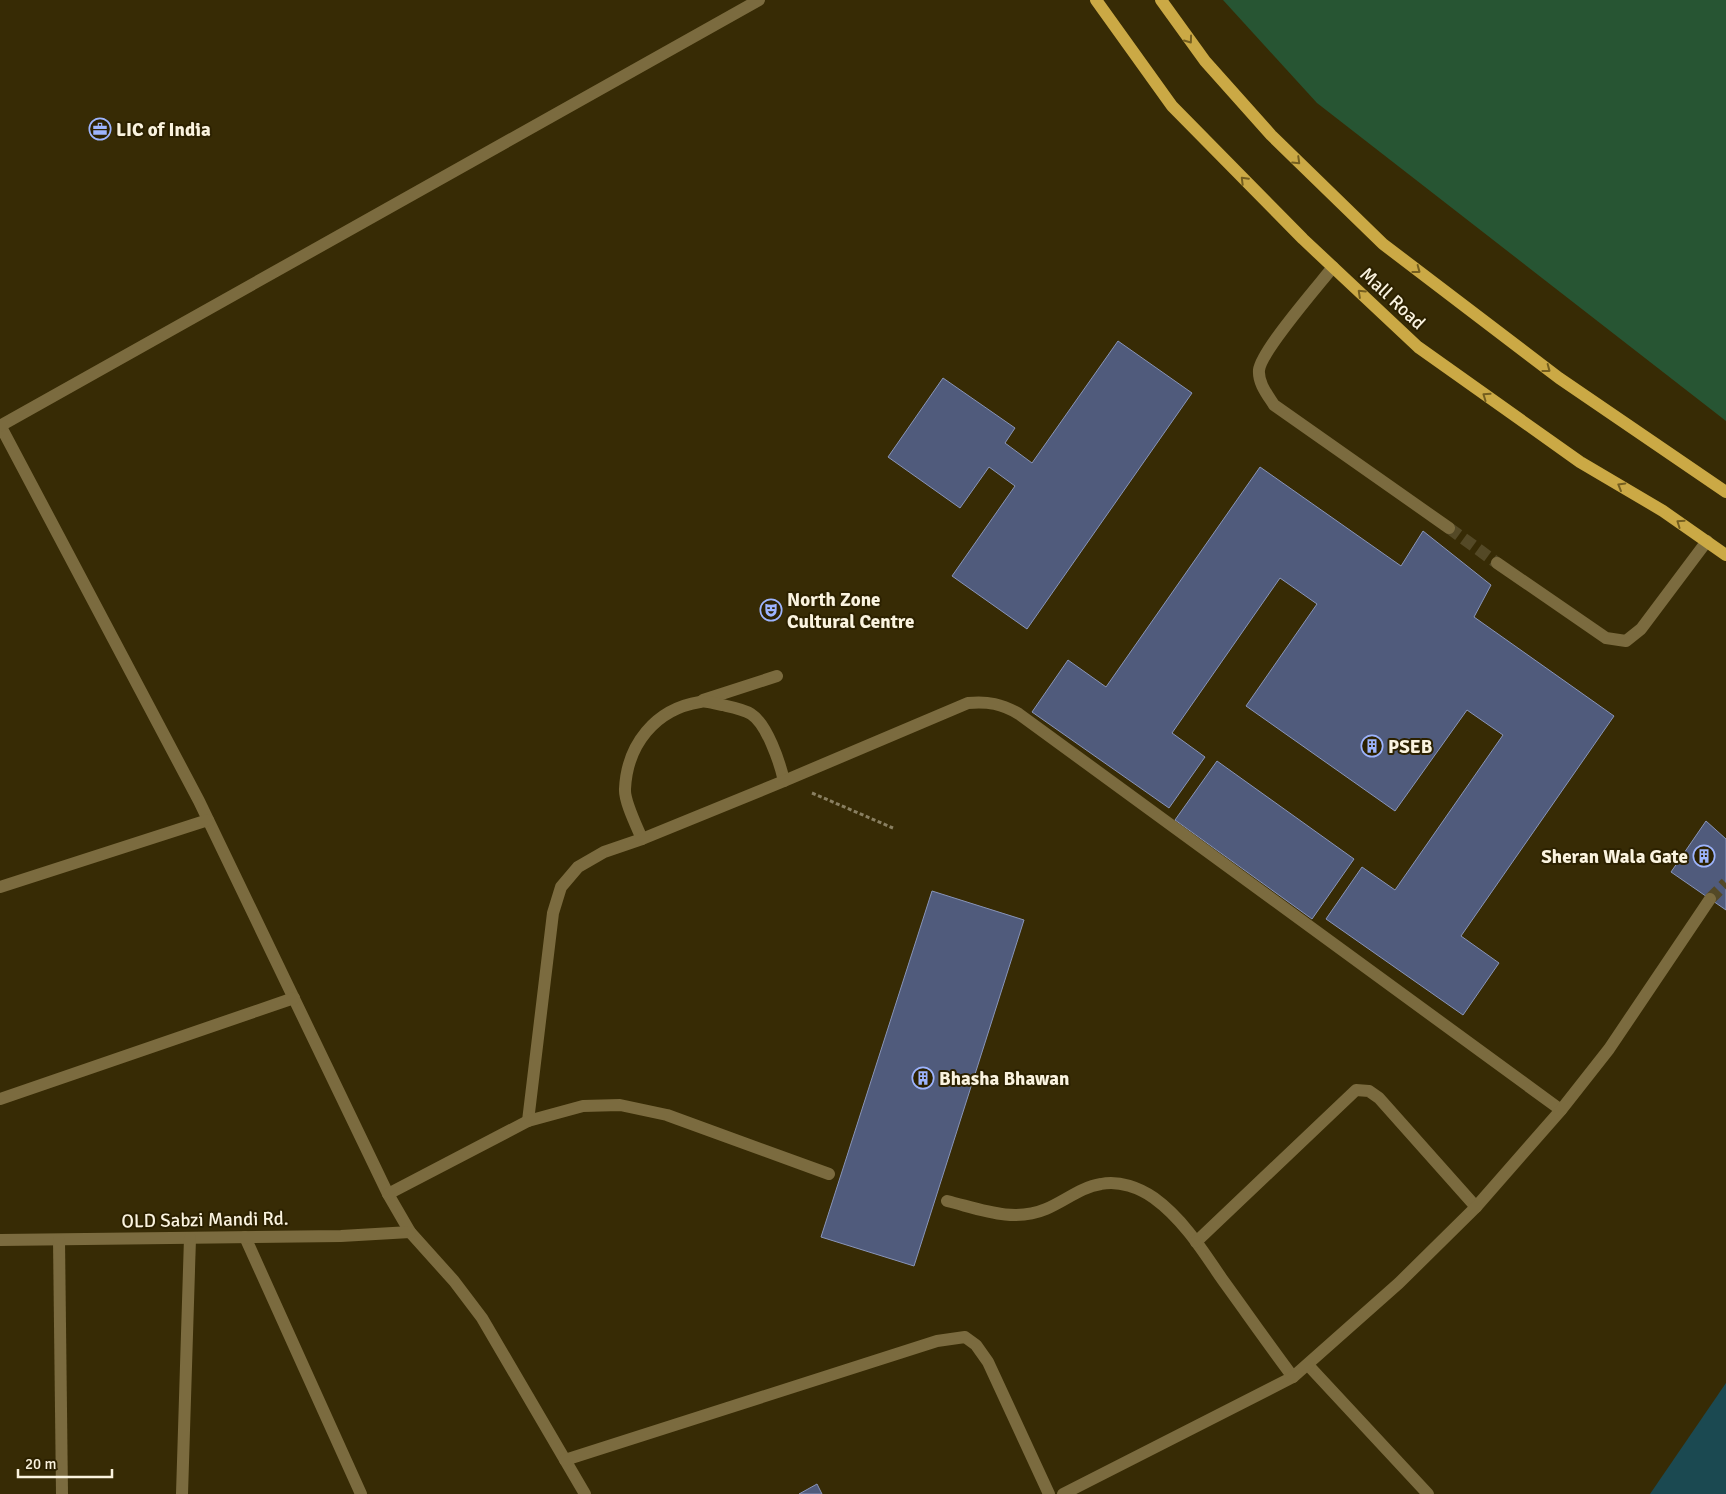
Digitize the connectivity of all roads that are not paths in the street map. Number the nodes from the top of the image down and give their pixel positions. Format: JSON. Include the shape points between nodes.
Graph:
{"nodes":[{"id":1,"x":760,"y":0,"type":"edge"},
{"id":2,"x":1096,"y":0,"type":"edge"},
{"id":3,"x":1161,"y":0,"type":"edge"},
{"id":4,"x":1333,"y":267,"type":"junction"},
{"id":5,"x":0,"y":426,"type":"edge"},
{"id":6,"x":1726,"y":492,"type":"edge"},
{"id":7,"x":1449,"y":528,"type":"tunnel mouth"},
{"id":8,"x":1707,"y":541,"type":"junction"},
{"id":9,"x":1726,"y":555,"type":"edge"},
{"id":10,"x":1497,"y":563,"type":"tunnel mouth"},
{"id":11,"x":777,"y":676,"type":"dead end"},
{"id":12,"x":701,"y":701,"type":"junction"},
{"id":13,"x":784,"y":781,"type":"junction"},
{"id":14,"x":208,"y":820,"type":"junction"},
{"id":15,"x":642,"y":839,"type":"junction"},
{"id":16,"x":0,"y":887,"type":"edge"},
{"id":17,"x":1710,"y":899,"type":"tunnel mouth"},
{"id":18,"x":294,"y":998,"type":"junction"},
{"id":19,"x":0,"y":1099,"type":"edge"},
{"id":20,"x":1561,"y":1110,"type":"junction"},
{"id":21,"x":528,"y":1120,"type":"junction"},
{"id":22,"x":830,"y":1174,"type":"dead end"},
{"id":23,"x":388,"y":1194,"type":"junction"},
{"id":24,"x":947,"y":1200,"type":"dead end"},
{"id":25,"x":1476,"y":1207,"type":"junction"},
{"id":26,"x":410,"y":1232,"type":"junction"},
{"id":27,"x":245,"y":1237,"type":"junction"},
{"id":28,"x":190,"y":1238,"type":"junction"},
{"id":29,"x":0,"y":1240,"type":"edge"},
{"id":30,"x":60,"y":1240,"type":"junction"},
{"id":31,"x":1196,"y":1242,"type":"junction"},
{"id":32,"x":1308,"y":1365,"type":"junction"},
{"id":33,"x":1293,"y":1378,"type":"junction"},
{"id":34,"x":565,"y":1460,"type":"junction"},
{"id":35,"x":62,"y":1494,"type":"edge"},
{"id":36,"x":182,"y":1494,"type":"edge"},
{"id":37,"x":361,"y":1494,"type":"edge"},
{"id":38,"x":585,"y":1494,"type":"edge"},
{"id":39,"x":1050,"y":1494,"type":"edge"},
{"id":40,"x":1063,"y":1494,"type":"edge"},
{"id":41,"x":1428,"y":1494,"type":"edge"}],
"edges":[{"from":1,"to":5,"type":"street"},
{"from":4,"to":2,"type":"main road","name":"Mall Road","one_way":true,"via":[[1172,106]]},
{"from":3,"to":6,"type":"main road","name":"Mall Road","one_way":true,"via":[[1205,61],[1271,135],[1382,244],[1559,378]]},
{"from":4,"to":7,"type":"street","via":[[1276,339],[1259,369],[1261,384],[1274,405]]},
{"from":8,"to":4,"type":"main road","name":"Mall Road","one_way":true,"via":[[1580,462],[1418,348]]},
{"from":5,"to":14,"type":"street"},
{"from":8,"to":9,"type":"main road","name":"Mall Road"},
{"from":8,"to":10,"type":"street","via":[[1641,629],[1626,641],[1606,638]]},
{"from":11,"to":12,"type":"street"},
{"from":12,"to":13,"type":"street","via":[[752,714],[779,760]]},
{"from":12,"to":15,"type":"street","via":[[662,715],[640,736],[630,761],[624,791]]},
{"from":13,"to":15,"type":"street"},
{"from":13,"to":20,"type":"street","via":[[968,703],[985,701],[1004,705]]},
{"from":14,"to":16,"type":"street"},
{"from":14,"to":18,"type":"street"},
{"from":15,"to":21,"type":"street","via":[[604,852],[578,867],[561,887],[553,913]]},
{"from":17,"to":20,"type":"street","via":[[1609,1049]]},
{"from":18,"to":19,"type":"street"},
{"from":18,"to":23,"type":"street"},
{"from":20,"to":25,"type":"street"},
{"from":21,"to":22,"type":"street","via":[[584,1106],[620,1104],[667,1115]]},
{"from":21,"to":23,"type":"street"},
{"from":23,"to":26,"type":"street"},
{"from":24,"to":31,"type":"street","via":[[1007,1216],[1028,1215],[1047,1209],[1087,1187],[1102,1183],[1120,1184],[1139,1189],[1155,1199]]},
{"from":25,"to":31,"type":"street","via":[[1379,1098],[1368,1091],[1356,1090]]},
{"from":25,"to":32,"type":"street","via":[[1399,1283]]},
{"from":26,"to":27,"type":"street","name":"OLD Sabzi Mandi Rd."},
{"from":26,"to":34,"type":"street","via":[[482,1318]]},
{"from":27,"to":28,"type":"street","name":"OLD Sabzi Mandi Rd."},
{"from":27,"to":37,"type":"street"},
{"from":28,"to":30,"type":"street","name":"OLD Sabzi Mandi Rd."},
{"from":28,"to":36,"type":"street"},
{"from":29,"to":30,"type":"street","name":"OLD Sabzi Mandi Rd."},
{"from":30,"to":35,"type":"street"},
{"from":31,"to":33,"type":"street"},
{"from":32,"to":33,"type":"street"},
{"from":32,"to":41,"type":"street"},
{"from":33,"to":40,"type":"street"},
{"from":34,"to":38,"type":"street"},
{"from":34,"to":39,"type":"street","via":[[937,1341],[965,1337],[976,1345],[988,1362]]}]}
